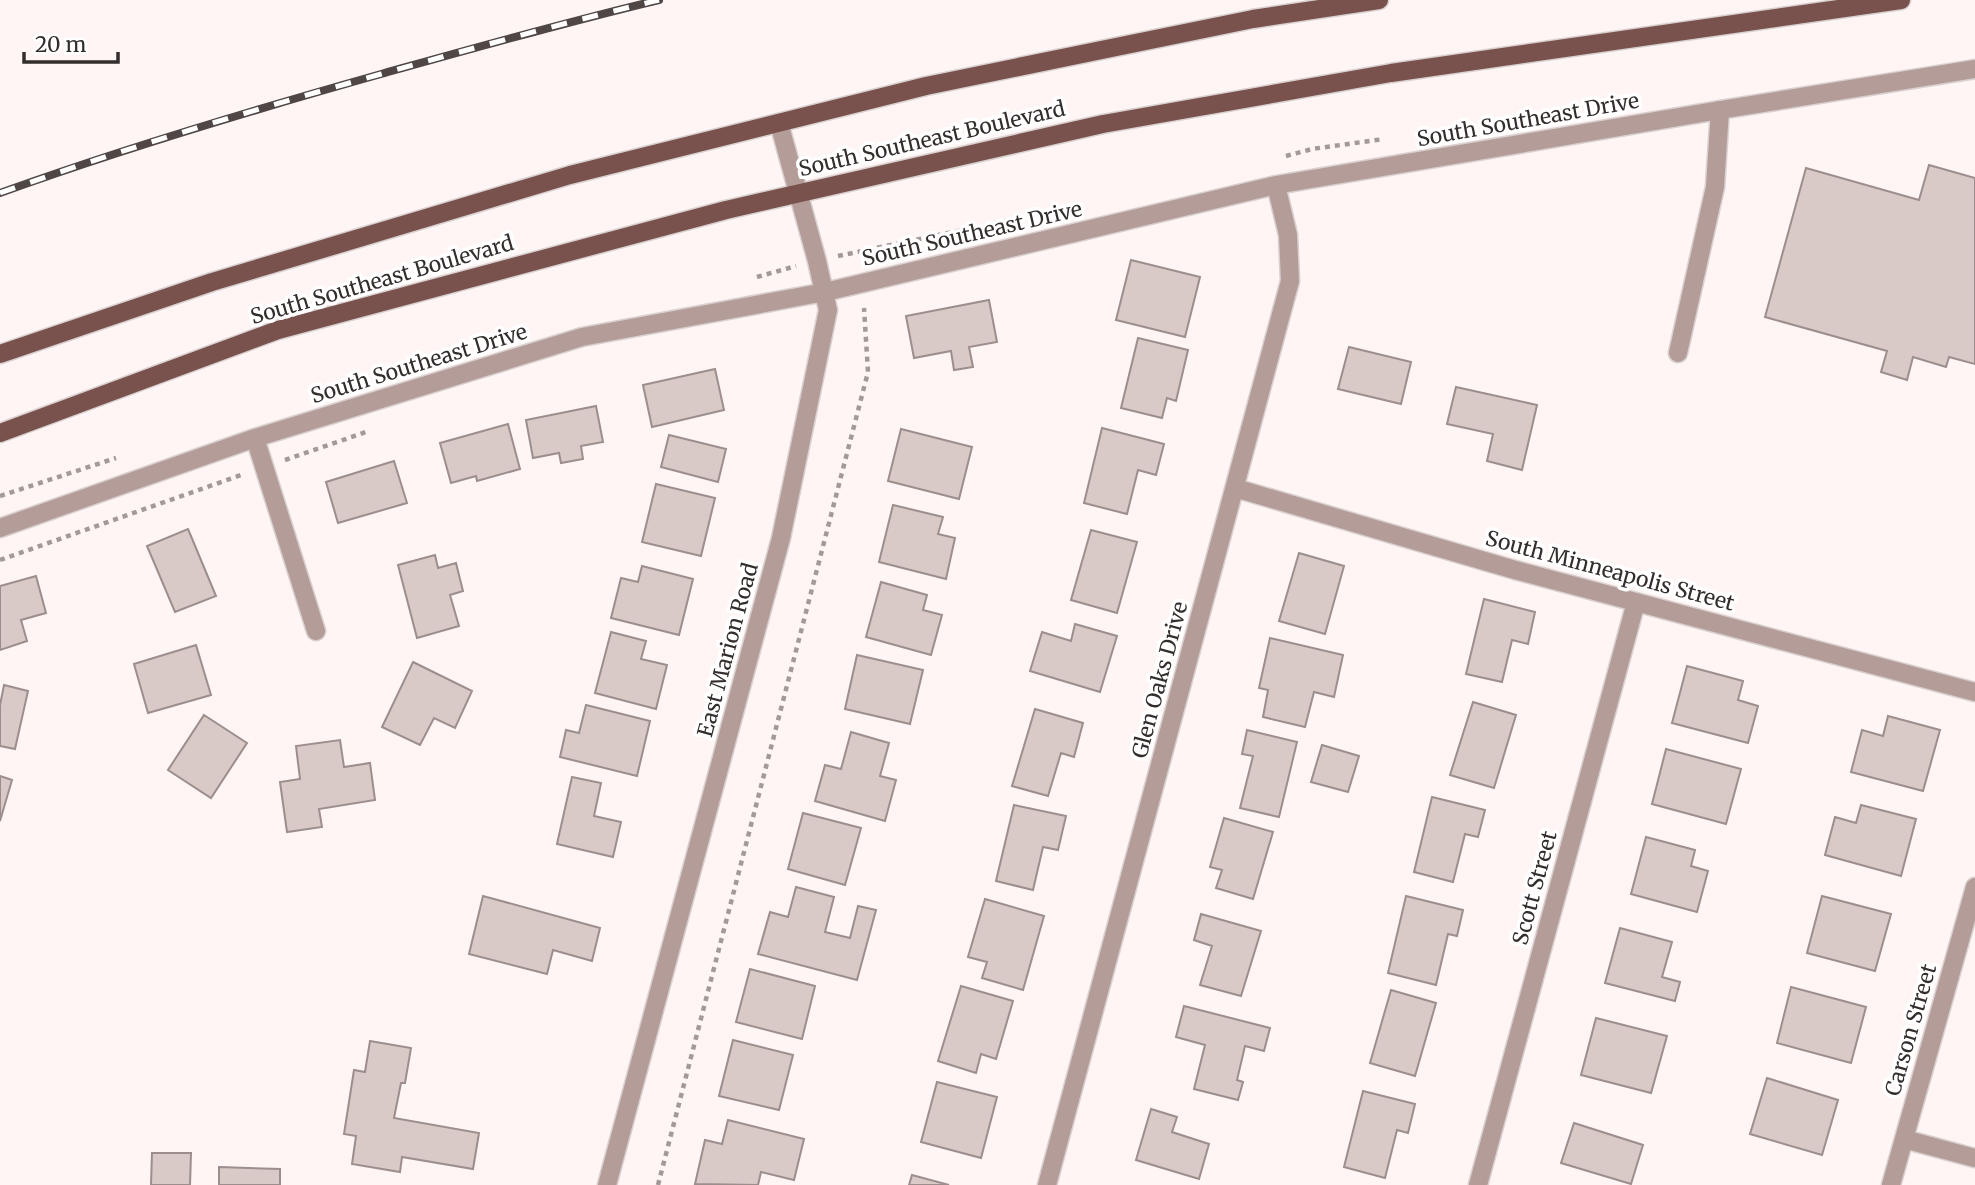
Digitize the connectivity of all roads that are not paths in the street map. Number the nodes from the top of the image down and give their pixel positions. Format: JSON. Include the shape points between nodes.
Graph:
{"nodes":[{"id":1,"x":1379,"y":0,"type":"edge"},
{"id":2,"x":1901,"y":0,"type":"edge"},
{"id":3,"x":1975,"y":69,"type":"edge"},
{"id":4,"x":1720,"y":110,"type":"junction"},
{"id":5,"x":779,"y":123,"type":"junction"},
{"id":6,"x":1276,"y":185,"type":"junction"},
{"id":7,"x":799,"y":193,"type":"junction"},
{"id":8,"x":826,"y":301,"type":"junction"},
{"id":9,"x":1678,"y":353,"type":"dead end"},
{"id":10,"x":0,"y":354,"type":"edge"},
{"id":11,"x":0,"y":433,"type":"edge"},
{"id":12,"x":255,"y":438,"type":"junction"},
{"id":13,"x":1235,"y":488,"type":"junction"},
{"id":14,"x":0,"y":528,"type":"edge"},
{"id":15,"x":1636,"y":602,"type":"junction"},
{"id":16,"x":316,"y":631,"type":"dead end"},
{"id":17,"x":1975,"y":692,"type":"edge"},
{"id":18,"x":1975,"y":887,"type":"edge"},
{"id":19,"x":1904,"y":1139,"type":"junction"},
{"id":20,"x":1975,"y":1158,"type":"edge"},
{"id":21,"x":607,"y":1185,"type":"edge"},
{"id":22,"x":1047,"y":1185,"type":"edge"},
{"id":23,"x":1478,"y":1185,"type":"edge"},
{"id":24,"x":1891,"y":1185,"type":"edge"}],
"edges":[{"from":1,"to":5,"type":"main road","via":[[1240,21],[926,86]]},
{"from":2,"to":7,"type":"main road","name":"South Southeast Boulevard","via":[[1391,73],[1104,124]]},
{"from":3,"to":4,"type":"street","name":"South Southeast Drive"},
{"from":4,"to":6,"type":"street","name":"South Southeast Drive"},
{"from":4,"to":9,"type":"street","via":[[1715,187]]},
{"from":5,"to":7,"type":"street","name":"East Marion Road"},
{"from":5,"to":10,"type":"main road","via":[[544,183],[212,282]]},
{"from":6,"to":8,"type":"street","name":"South Southeast Drive"},
{"from":6,"to":13,"type":"street","name":"Glen Oaks Drive","via":[[1288,235],[1290,281]]},
{"from":7,"to":8,"type":"street","name":"East Marion Road"},
{"from":7,"to":11,"type":"main road","name":"South Southeast Boulevard","via":[[278,330]]},
{"from":8,"to":12,"type":"street","name":"South Southeast Drive","via":[[582,337]]},
{"from":8,"to":21,"type":"street","name":"East Marion Road","via":[[781,538]]},
{"from":12,"to":14,"type":"street","name":"South Southeast Drive"},
{"from":12,"to":16,"type":"street"},
{"from":13,"to":15,"type":"street","name":"South Minneapolis Street"},
{"from":13,"to":22,"type":"street","name":"Glen Oaks Drive"},
{"from":15,"to":17,"type":"street","name":"South Minneapolis Street"},
{"from":15,"to":23,"type":"street","name":"Scott Street"},
{"from":18,"to":19,"type":"street","name":"Carson Street"},
{"from":19,"to":20,"type":"street"},
{"from":19,"to":24,"type":"street","name":"Carson Street"}]}
